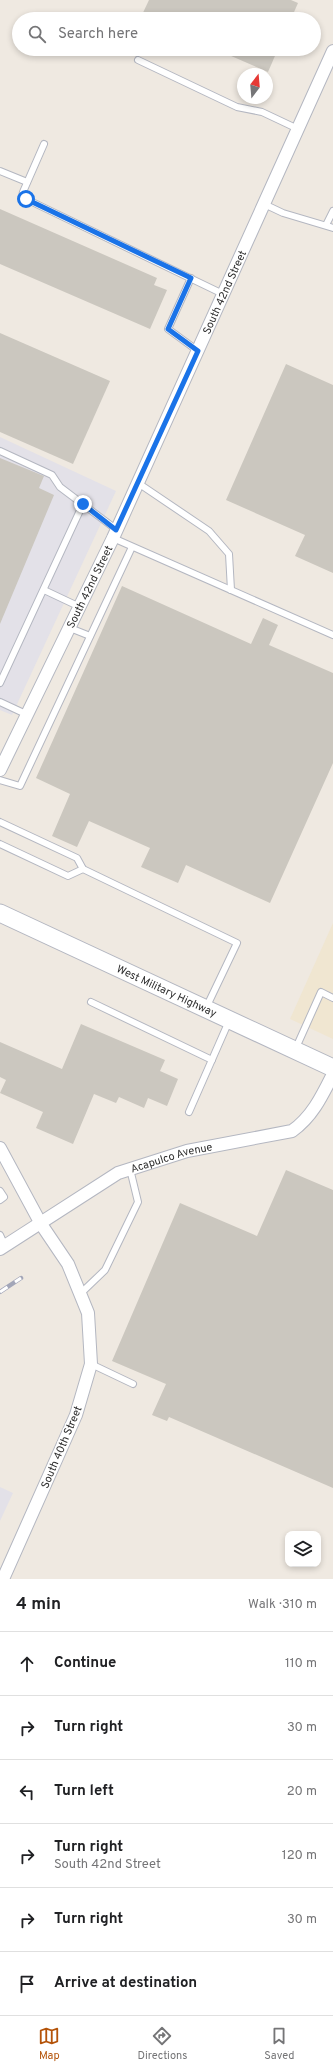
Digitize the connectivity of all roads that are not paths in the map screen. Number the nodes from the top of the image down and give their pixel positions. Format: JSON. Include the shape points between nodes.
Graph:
{"nodes":[{"id":1,"x":333,"y":51,"type":"edge"},
{"id":2,"x":138,"y":60,"type":"dead end"},
{"id":3,"x":298,"y":129,"type":"junction"},
{"id":4,"x":44,"y":144,"type":"dead end"},
{"id":5,"x":0,"y":171,"type":"edge"},
{"id":6,"x":27,"y":182,"type":"junction"},
{"id":7,"x":264,"y":204,"type":"junction"},
{"id":8,"x":333,"y":211,"type":"edge"},
{"id":9,"x":326,"y":225,"type":"junction"},
{"id":10,"x":333,"y":228,"type":"edge"},
{"id":11,"x":191,"y":278,"type":"junction"},
{"id":12,"x":224,"y":294,"type":"junction"},
{"id":13,"x":198,"y":351,"type":"junction"},
{"id":14,"x":0,"y":451,"type":"edge"},
{"id":15,"x":138,"y":483,"type":"junction"},
{"id":16,"x":83,"y":504,"type":"junction"},
{"id":17,"x":115,"y":534,"type":"junction"},
{"id":18,"x":132,"y":547,"type":"junction"},
{"id":19,"x":44,"y":590,"type":"junction"},
{"id":20,"x":231,"y":590,"type":"junction"},
{"id":21,"x":80,"y":607,"type":"junction"},
{"id":22,"x":70,"y":628,"type":"junction"},
{"id":23,"x":333,"y":635,"type":"edge"},
{"id":24,"x":90,"y":636,"type":"junction"},
{"id":25,"x":0,"y":683,"type":"edge"},
{"id":26,"x":0,"y":702,"type":"edge"},
{"id":27,"x":28,"y":714,"type":"junction"},
{"id":28,"x":1,"y":763,"type":"edge"},
{"id":29,"x":0,"y":780,"type":"edge"},
{"id":30,"x":0,"y":822,"type":"edge"},
{"id":31,"x":0,"y":844,"type":"edge"},
{"id":32,"x":83,"y":869,"type":"junction"},
{"id":33,"x":0,"y":913,"type":"edge"},
{"id":34,"x":333,"y":998,"type":"edge"},
{"id":35,"x":91,"y":1002,"type":"dead end"},
{"id":36,"x":205,"y":1008,"type":"junction"},
{"id":37,"x":229,"y":1019,"type":"junction"},
{"id":38,"x":295,"y":1050,"type":"junction"},
{"id":39,"x":212,"y":1060,"type":"junction"},
{"id":40,"x":333,"y":1068,"type":"edge"},
{"id":41,"x":333,"y":1074,"type":"edge"},
{"id":42,"x":189,"y":1112,"type":"dead end"},
{"id":43,"x":0,"y":1148,"type":"edge"},
{"id":44,"x":130,"y":1169,"type":"junction"},
{"id":45,"x":0,"y":1191,"type":"edge"},
{"id":46,"x":0,"y":1200,"type":"edge"},
{"id":47,"x":41,"y":1224,"type":"junction"},
{"id":48,"x":2,"y":1243,"type":"edge"},
{"id":49,"x":80,"y":1294,"type":"junction"},
{"id":50,"x":91,"y":1364,"type":"junction"},
{"id":51,"x":133,"y":1384,"type":"dead end"},
{"id":52,"x":3,"y":1579,"type":"edge"}],
"edges":[{"from":1,"to":3,"type":"street","name":"South 42nd Street"},
{"from":2,"to":3,"type":"lane","via":[[237,107],[262,112]]},
{"from":3,"to":7,"type":"street","name":"South 42nd Street"},
{"from":4,"to":6,"type":"lane"},
{"from":5,"to":6,"type":"lane"},
{"from":6,"to":11,"type":"lane","via":[[22,196],[26,199]]},
{"from":7,"to":9,"type":"lane"},
{"from":7,"to":12,"type":"street","name":"South 42nd Street"},
{"from":8,"to":9,"type":"lane"},
{"from":9,"to":10,"type":"lane"},
{"from":11,"to":12,"type":"lane"},
{"from":11,"to":13,"type":"lane","via":[[168,329]]},
{"from":12,"to":13,"type":"street","name":"South 42nd Street"},
{"from":13,"to":15,"type":"street","name":"South 42nd Street"},
{"from":14,"to":16,"type":"lane","via":[[52,475],[60,487]]},
{"from":15,"to":17,"type":"street","name":"South 42nd Street"},
{"from":15,"to":20,"type":"lane","via":[[209,531],[229,554]]},
{"from":16,"to":17,"type":"lane"},
{"from":16,"to":19,"type":"lane"},
{"from":17,"to":18,"type":"lane"},
{"from":17,"to":21,"type":"street","name":"South 42nd Street"},
{"from":18,"to":20,"type":"lane"},
{"from":18,"to":24,"type":"lane"},
{"from":19,"to":21,"type":"lane"},
{"from":19,"to":25,"type":"lane"},
{"from":20,"to":23,"type":"lane"},
{"from":21,"to":22,"type":"street","name":"South 42nd Street"},
{"from":22,"to":24,"type":"lane"},
{"from":22,"to":27,"type":"street","name":"South 42nd Street"},
{"from":24,"to":29,"type":"lane","via":[[20,786]]},
{"from":26,"to":27,"type":"lane"},
{"from":27,"to":28,"type":"street","name":"South 42nd Street"},
{"from":30,"to":32,"type":"lane","via":[[77,858]]},
{"from":31,"to":32,"type":"lane","via":[[68,876]]},
{"from":32,"to":36,"type":"lane","via":[[237,943]]},
{"from":33,"to":36,"type":"main road","name":"West Military Highway"},
{"from":34,"to":38,"type":"lane","via":[[321,992]]},
{"from":35,"to":39,"type":"lane"},
{"from":36,"to":37,"type":"main road","name":"West Military Highway"},
{"from":37,"to":38,"type":"main road","name":"West Military Highway"},
{"from":37,"to":39,"type":"lane"},
{"from":38,"to":40,"type":"main road","name":"West Military Highway"},
{"from":39,"to":42,"type":"lane"},
{"from":41,"to":44,"type":"street","name":"Acapulco Avenue","via":[[321,1099],[305,1122],[292,1131],[187,1150]]},
{"from":43,"to":47,"type":"street"},
{"from":44,"to":47,"type":"street","name":"Acapulco Avenue","via":[[118,1173]]},
{"from":44,"to":49,"type":"lane","via":[[138,1202],[105,1270]]},
{"from":45,"to":46,"type":"lane","via":[[4,1197]]},
{"from":47,"to":48,"type":"street","name":"Acapulco Avenue"},
{"from":47,"to":49,"type":"street","name":"South 40th Street","via":[[68,1264]]},
{"from":49,"to":50,"type":"street","name":"South 40th Street","via":[[88,1313]]},
{"from":50,"to":51,"type":"lane"},
{"from":50,"to":52,"type":"street","name":"South 40th Street","via":[[76,1415]]}]}
